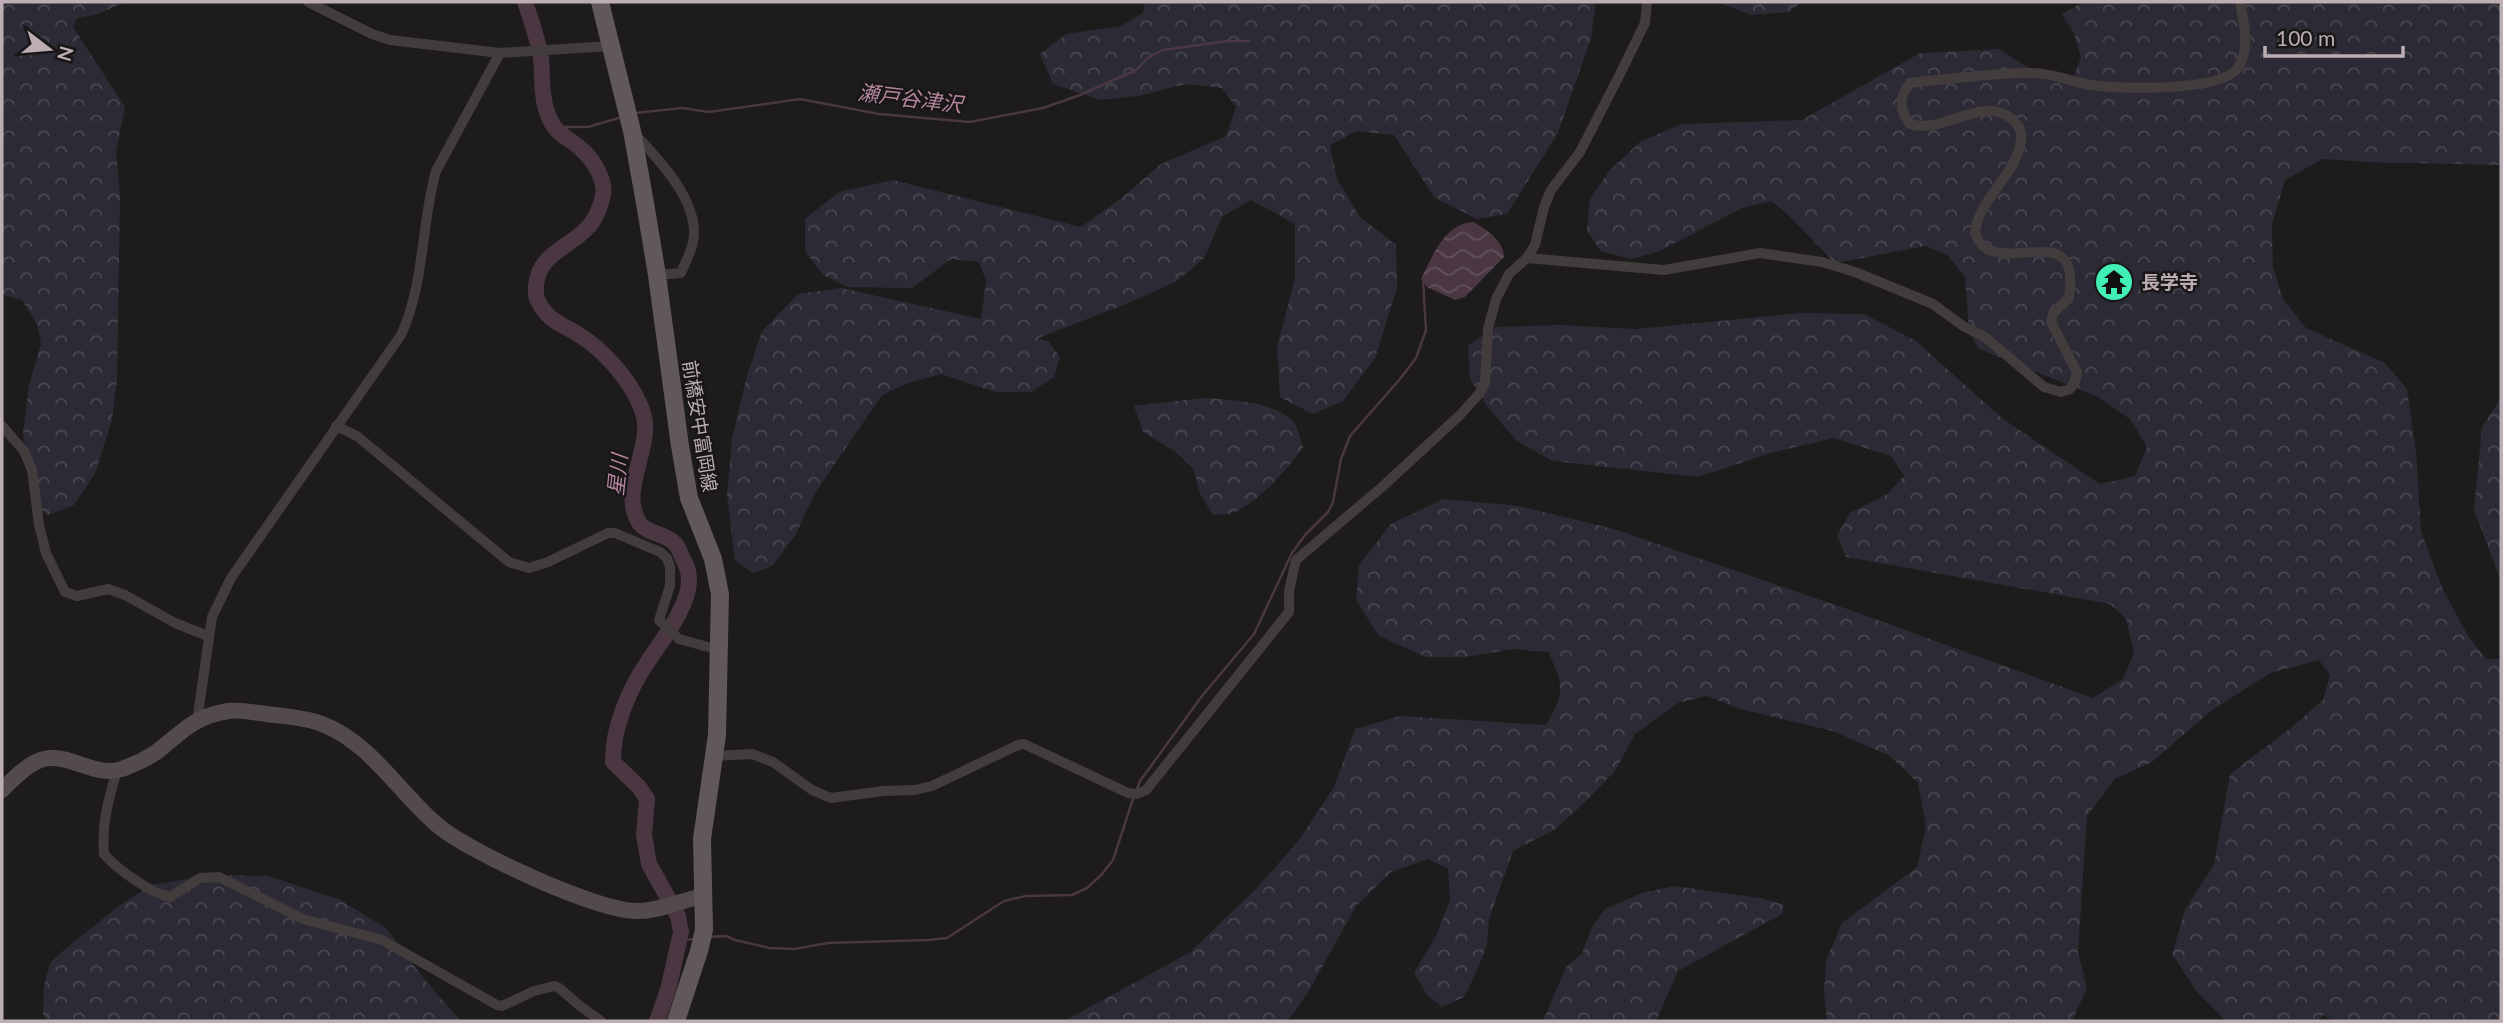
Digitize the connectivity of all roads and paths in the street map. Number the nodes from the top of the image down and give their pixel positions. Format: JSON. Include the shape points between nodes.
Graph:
{"nodes":[{"id":1,"x":600,"y":2,"type":"edge"},
{"id":2,"x":1647,"y":2,"type":"edge"},
{"id":3,"x":2240,"y":2,"type":"edge"},
{"id":4,"x":315,"y":3,"type":"edge"},
{"id":5,"x":610,"y":46,"type":"junction"},
{"id":6,"x":500,"y":53,"type":"junction"},
{"id":7,"x":632,"y":131,"type":"junction"},
{"id":8,"x":1527,"y":258,"type":"junction"},
{"id":9,"x":657,"y":275,"type":"junction"},
{"id":10,"x":2,"y":426,"type":"edge"},
{"id":11,"x":336,"y":426,"type":"junction"},
{"id":12,"x":208,"y":636,"type":"junction"},
{"id":13,"x":719,"y":650,"type":"junction"},
{"id":14,"x":197,"y":720,"type":"junction"},
{"id":15,"x":715,"y":756,"type":"junction"},
{"id":16,"x":117,"y":770,"type":"junction"},
{"id":17,"x":3,"y":788,"type":"edge"},
{"id":18,"x":695,"y":897,"type":"junction"},
{"id":19,"x":601,"y":1021,"type":"edge"},
{"id":20,"x":676,"y":1021,"type":"edge"}],
"edges":[{"from":1,"to":5,"type":"main road","name":"前橋安中富岡線"},
{"from":2,"to":8,"type":"street","via":[[1645,23],[1580,152],[1551,190]]},
{"from":3,"to":8,"type":"street","via":[[2244,53],[2237,69],[2221,79],[2122,88],[2034,73],[1910,83],[1905,90],[1901,101],[1910,124],[1932,124],[1987,110],[2012,118],[2018,125],[2021,144],[1975,233],[1985,248],[2046,252],[2067,262],[2069,299],[2053,313],[2051,322],[2077,372],[2070,389],[2053,392],[2044,387],[1985,337],[1933,304],[1822,262],[1760,253],[1664,270]]},
{"from":4,"to":6,"type":"street","via":[[390,40]]},
{"from":5,"to":6,"type":"street"},
{"from":5,"to":7,"type":"main road","name":"前橋安中富岡線"},
{"from":6,"to":11,"type":"street","via":[[436,171],[415,293],[401,335]]},
{"from":7,"to":9,"type":"main road","name":"前橋安中富岡線"},
{"from":7,"to":9,"type":"street","via":[[671,173],[694,230],[681,273]]},
{"from":8,"to":15,"type":"street","via":[[1509,274],[1496,299],[1488,329],[1485,383],[1479,394],[1382,487],[1296,560],[1289,612],[1140,793],[1119,789],[1024,744],[932,786],[831,798],[752,754]]},
{"from":9,"to":13,"type":"main road","name":"前橋安中富岡線","via":[[689,498],[713,559],[720,594]]},
{"from":10,"to":12,"type":"street","via":[[24,451],[32,470],[46,553],[65,592],[76,596],[108,589]]},
{"from":11,"to":12,"type":"street","via":[[231,578]]},
{"from":11,"to":13,"type":"street","via":[[357,436],[509,562],[529,568],[608,533],[660,552],[670,567],[670,586],[659,621],[679,639]]},
{"from":12,"to":14,"type":"street"},
{"from":13,"to":15,"type":"main road","name":"前橋安中富岡線"},
{"from":14,"to":16,"type":"street","via":[[141,761]]},
{"from":14,"to":18,"type":"street","via":[[232,711],[322,724],[365,751],[443,830],[480,853],[617,909],[639,912]]},
{"from":15,"to":18,"type":"main road","name":"前橋安中富岡線"},
{"from":16,"to":17,"type":"street","via":[[45,758]]},
{"from":16,"to":19,"type":"street","via":[[102,834],[104,854],[156,892],[170,897],[200,877],[219,877],[303,919],[382,940],[497,1005],[554,986]]},
{"from":18,"to":20,"type":"main road","name":"前橋安中富岡線","via":[[704,930]]}]}
